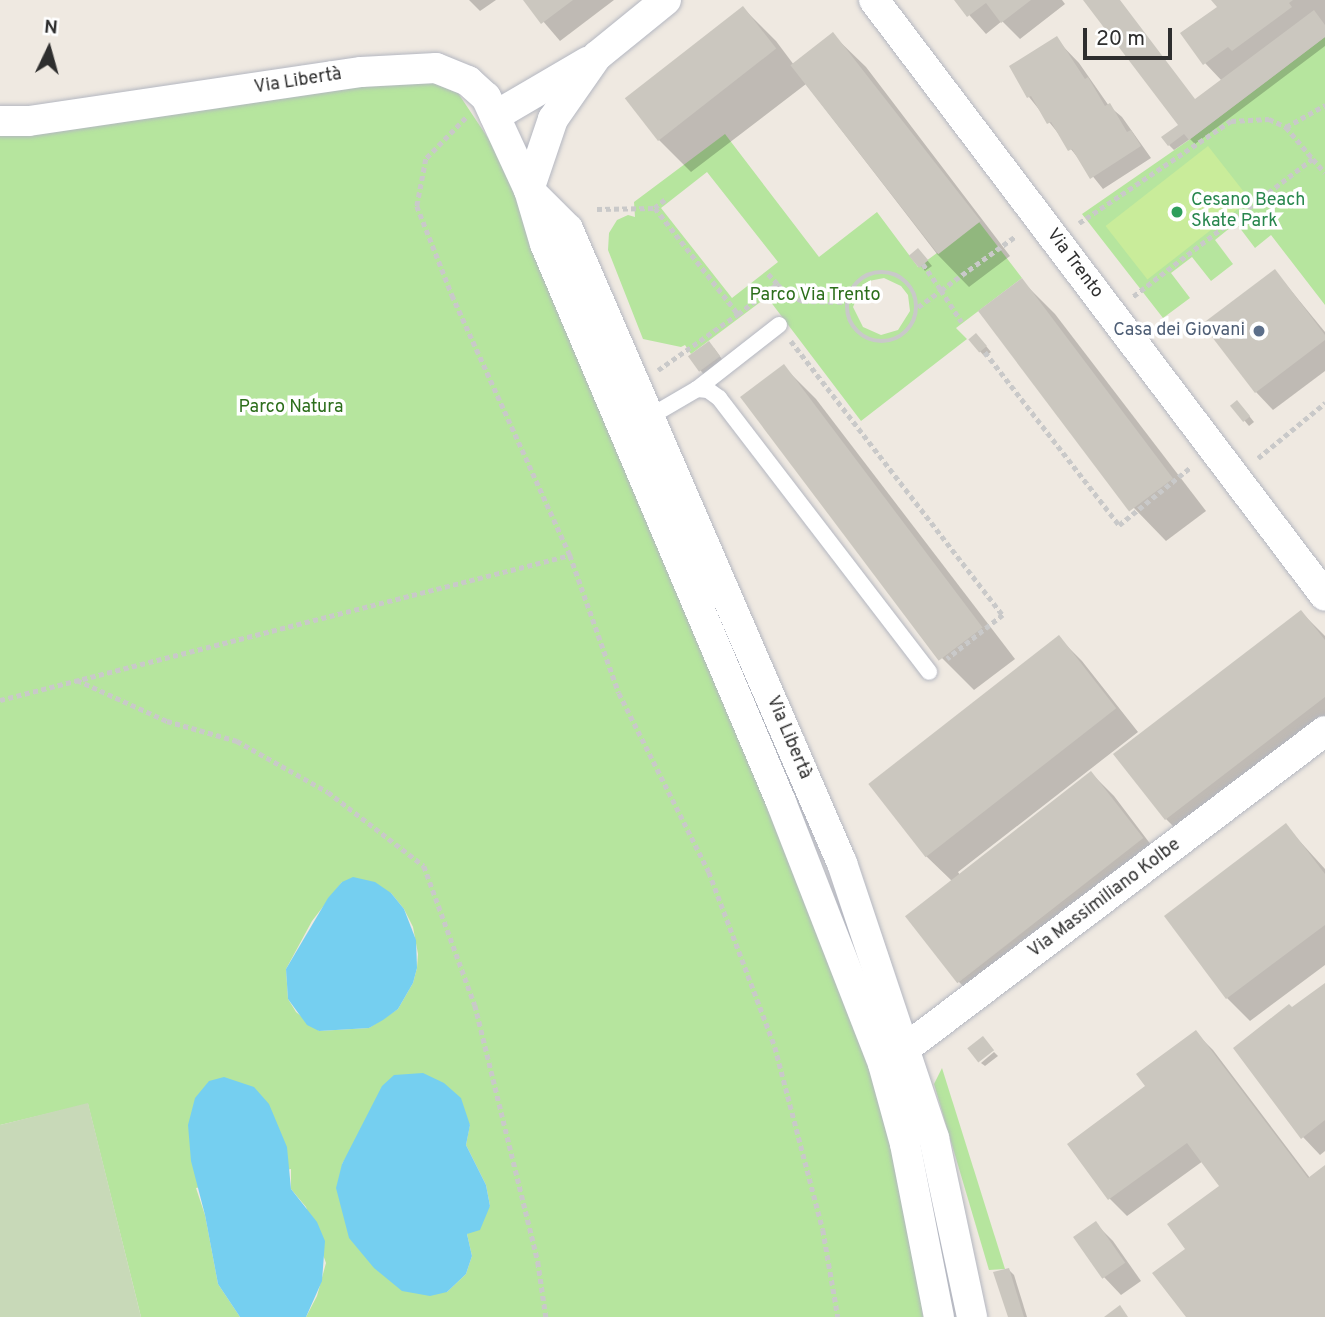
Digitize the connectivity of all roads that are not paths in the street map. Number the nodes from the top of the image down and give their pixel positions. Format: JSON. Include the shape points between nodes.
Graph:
{"nodes":[{"id":1,"x":666,"y":0,"type":"edge"},
{"id":2,"x":874,"y":0,"type":"edge"},
{"id":3,"x":597,"y":56,"type":"junction"},
{"id":4,"x":495,"y":116,"type":"junction"},
{"id":5,"x":0,"y":121,"type":"edge"},
{"id":6,"x":529,"y":190,"type":"junction"},
{"id":7,"x":779,"y":325,"type":"road end"},
{"id":8,"x":697,"y":389,"type":"junction"},
{"id":9,"x":650,"y":416,"type":"junction"},
{"id":10,"x":623,"y":431,"type":"junction"},
{"id":11,"x":1325,"y":596,"type":"edge"},
{"id":12,"x":929,"y":672,"type":"road end"},
{"id":13,"x":1325,"y":732,"type":"edge"},
{"id":14,"x":895,"y":1057,"type":"junction"},
{"id":15,"x":939,"y":1317,"type":"edge"},
{"id":16,"x":972,"y":1317,"type":"edge"}],
"edges":[{"from":1,"to":3,"type":"street"},
{"from":2,"to":11,"type":"street","name":"Via Trento"},
{"from":3,"to":4,"type":"street"},
{"from":3,"to":6,"type":"street","via":[[553,119]]},
{"from":4,"to":5,"type":"street","name":"Via Libertà","via":[[486,97],[468,81],[436,68],[361,72],[29,121]]},
{"from":4,"to":6,"type":"street","name":"Via Libertà"},
{"from":6,"to":9,"type":"street","name":"Via Libertà","via":[[568,229]]},
{"from":6,"to":10,"type":"street","name":"Via Libertà","via":[[545,244]]},
{"from":7,"to":8,"type":"lane"},
{"from":8,"to":9,"type":"lane"},
{"from":8,"to":12,"type":"lane","via":[[719,398]]},
{"from":9,"to":10,"type":"lane"},
{"from":9,"to":14,"type":"street","name":"Via Libertà","via":[[842,863]]},
{"from":10,"to":14,"type":"street","name":"Via Libertà"},
{"from":13,"to":14,"type":"street","name":"Via Massimiliano Kolbe"},
{"from":14,"to":15,"type":"street","name":"Via Libertà","via":[[905,1144]]},
{"from":14,"to":16,"type":"street","name":"Via Libertà","via":[[934,1138]]}]}
